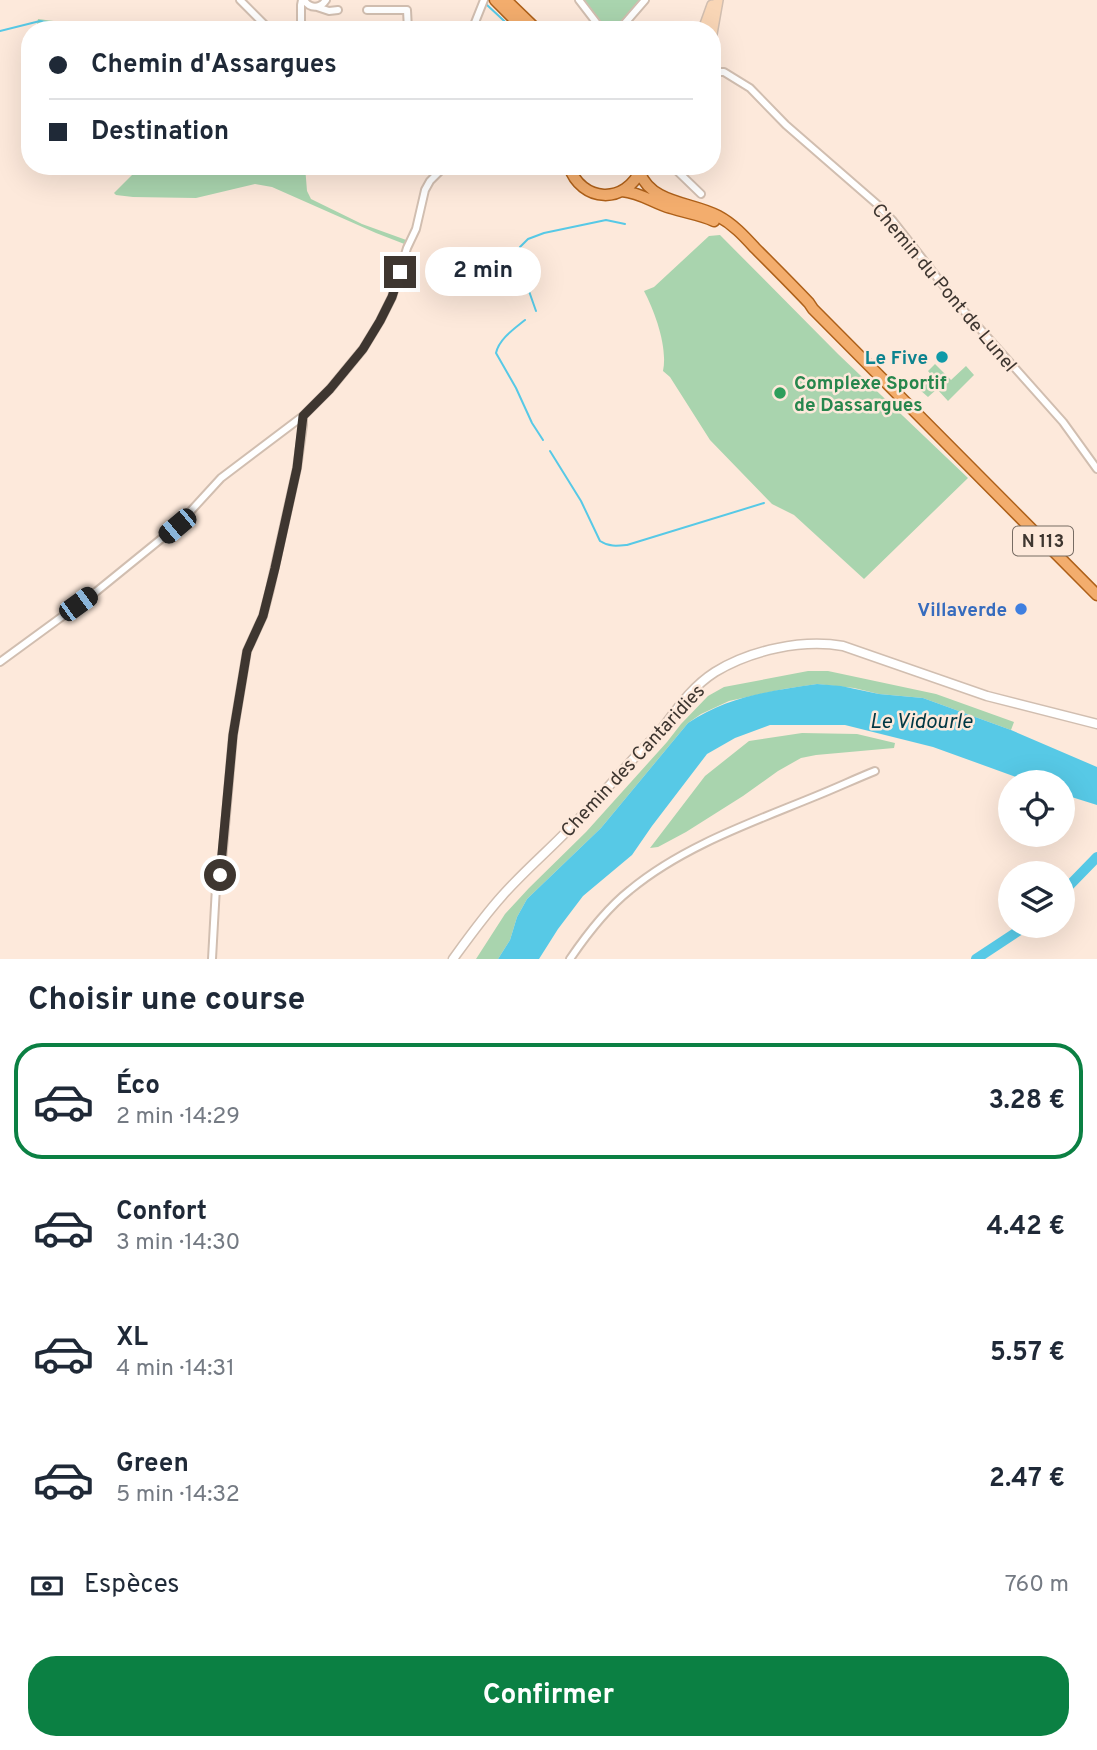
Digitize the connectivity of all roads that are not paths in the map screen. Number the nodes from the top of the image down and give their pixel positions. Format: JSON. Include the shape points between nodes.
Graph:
{"nodes":[{"id":1,"x":240,"y":0,"type":"edge"},
{"id":2,"x":303,"y":0,"type":"edge"},
{"id":3,"x":328,"y":0,"type":"edge"},
{"id":4,"x":484,"y":0,"type":"edge"},
{"id":5,"x":495,"y":0,"type":"edge"},
{"id":6,"x":506,"y":0,"type":"edge"},
{"id":7,"x":579,"y":0,"type":"edge"},
{"id":8,"x":645,"y":0,"type":"edge"},
{"id":9,"x":716,"y":0,"type":"edge"},
{"id":10,"x":315,"y":7,"type":"junction"},
{"id":11,"x":367,"y":10,"type":"dead end"},
{"id":12,"x":261,"y":21,"type":"edge"},
{"id":13,"x":302,"y":21,"type":"edge"},
{"id":14,"x":304,"y":21,"type":"edge"},
{"id":15,"x":408,"y":21,"type":"edge"},
{"id":16,"x":476,"y":21,"type":"edge"},
{"id":17,"x":516,"y":21,"type":"edge"},
{"id":18,"x":528,"y":21,"type":"edge"},
{"id":19,"x":595,"y":21,"type":"edge"},
{"id":20,"x":627,"y":21,"type":"edge"},
{"id":21,"x":707,"y":21,"type":"edge"},
{"id":22,"x":714,"y":21,"type":"edge"},
{"id":23,"x":721,"y":72,"type":"edge"},
{"id":24,"x":436,"y":175,"type":"edge"},
{"id":25,"x":573,"y":175,"type":"edge"},
{"id":26,"x":637,"y":175,"type":"edge"},
{"id":27,"x":643,"y":175,"type":"edge"},
{"id":28,"x":681,"y":175,"type":"edge"},
{"id":29,"x":622,"y":191,"type":"junction"},
{"id":30,"x":701,"y":194,"type":"dead end"},
{"id":31,"x":813,"y":309,"type":"junction"},
{"id":32,"x":303,"y":416,"type":"junction"},
{"id":33,"x":1097,"y":470,"type":"edge"},
{"id":34,"x":1097,"y":596,"type":"edge"},
{"id":35,"x":0,"y":662,"type":"edge"},
{"id":36,"x":1097,"y":724,"type":"edge"},
{"id":37,"x":875,"y":771,"type":"dead end"},
{"id":38,"x":212,"y":959,"type":"edge"},
{"id":39,"x":453,"y":959,"type":"edge"},
{"id":40,"x":570,"y":959,"type":"edge"}],
"edges":[{"from":1,"to":12,"type":"street"},
{"from":2,"to":10,"type":"street"},
{"from":2,"to":13,"type":"street"},
{"from":3,"to":10,"type":"street"},
{"from":3,"to":10,"type":"street","via":[[338,10]]},
{"from":4,"to":16,"type":"street"},
{"from":5,"to":17,"type":"main road"},
{"from":6,"to":18,"type":"main road"},
{"from":7,"to":19,"type":"street"},
{"from":8,"to":20,"type":"street"},
{"from":9,"to":21,"type":"main road"},
{"from":9,"to":22,"type":"main road"},
{"from":10,"to":14,"type":"street"},
{"from":11,"to":15,"type":"street","via":[[407,10]]},
{"from":23,"to":33,"type":"street","name":"Chemin du Pont de Lunel","via":[[750,88],[878,205],[1063,422]]},
{"from":24,"to":32,"type":"street","via":[[425,190],[416,229],[380,321],[363,349]]},
{"from":25,"to":29,"type":"main road","via":[[590,192],[607,195]]},
{"from":26,"to":29,"type":"main road"},
{"from":27,"to":31,"type":"main road","number":"N 113","via":[[654,192],[704,209],[731,225]]},
{"from":28,"to":30,"type":"street"},
{"from":29,"to":31,"type":"main road","number":"N 113","via":[[718,223]]},
{"from":31,"to":34,"type":"main road","number":"N 113"},
{"from":32,"to":35,"type":"street","via":[[221,478],[177,526],[135,561]]},
{"from":32,"to":38,"type":"street","via":[[297,468],[263,616],[247,651],[233,735]]},
{"from":36,"to":39,"type":"street","name":"Chemin des Cantaridies","via":[[995,698],[854,649],[826,643],[776,648],[724,668],[696,686],[594,802],[501,896]]},
{"from":37,"to":40,"type":"street","via":[[732,831],[655,872],[612,907]]}]}
